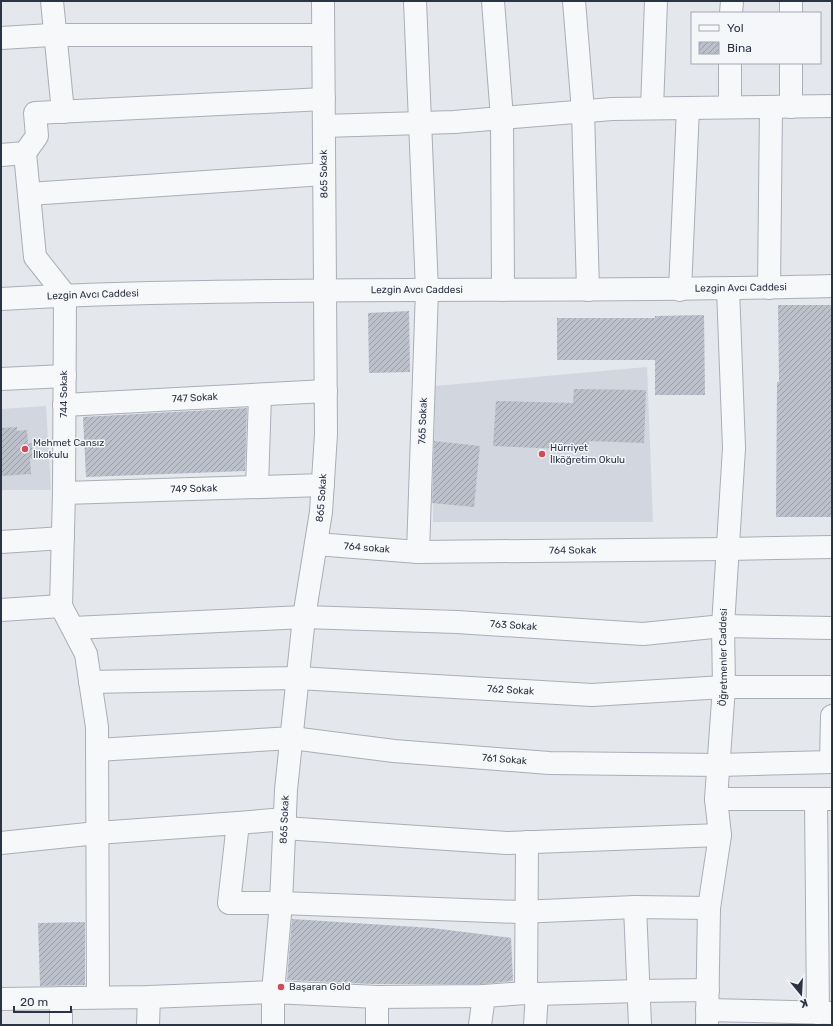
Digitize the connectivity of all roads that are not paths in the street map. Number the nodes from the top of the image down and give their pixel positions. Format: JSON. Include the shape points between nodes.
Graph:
{"nodes":[{"id":1,"x":52,"y":1,"type":"edge"},
{"id":2,"x":323,"y":1,"type":"edge"},
{"id":3,"x":415,"y":1,"type":"edge"},
{"id":4,"x":492,"y":1,"type":"edge"},
{"id":5,"x":574,"y":1,"type":"edge"},
{"id":6,"x":656,"y":1,"type":"edge"},
{"id":7,"x":732,"y":1,"type":"edge"},
{"id":8,"x":791,"y":1,"type":"edge"},
{"id":9,"x":731,"y":12,"type":"edge"},
{"id":10,"x":791,"y":12,"type":"edge"},
{"id":11,"x":56,"y":35,"type":"junction"},
{"id":12,"x":323,"y":35,"type":"junction"},
{"id":13,"x":1,"y":38,"type":"edge"},
{"id":14,"x":730,"y":64,"type":"edge"},
{"id":15,"x":791,"y":64,"type":"edge"},
{"id":16,"x":324,"y":99,"type":"junction"},
{"id":17,"x":832,"y":106,"type":"edge"},
{"id":18,"x":730,"y":107,"type":"junction"},
{"id":19,"x":781,"y":107,"type":"junction"},
{"id":20,"x":652,"y":108,"type":"junction"},
{"id":21,"x":688,"y":108,"type":"junction"},
{"id":22,"x":583,"y":111,"type":"junction"},
{"id":23,"x":63,"y":112,"type":"junction"},
{"id":24,"x":502,"y":118,"type":"junction"},
{"id":25,"x":421,"y":123,"type":"junction"},
{"id":26,"x":324,"y":126,"type":"junction"},
{"id":27,"x":25,"y":152,"type":"junction"},
{"id":28,"x":1,"y":154,"type":"edge"},
{"id":29,"x":324,"y":174,"type":"junction"},
{"id":30,"x":29,"y":194,"type":"junction"},
{"id":31,"x":832,"y":286,"type":"edge"},
{"id":32,"x":770,"y":288,"type":"junction"},
{"id":33,"x":728,"y":289,"type":"junction"},
{"id":34,"x":325,"y":290,"type":"junction"},
{"id":35,"x":427,"y":290,"type":"junction"},
{"id":36,"x":503,"y":290,"type":"junction"},
{"id":37,"x":588,"y":290,"type":"junction"},
{"id":38,"x":680,"y":290,"type":"junction"},
{"id":39,"x":65,"y":295,"type":"junction"},
{"id":40,"x":1,"y":298,"type":"edge"},
{"id":41,"x":64,"y":376,"type":"junction"},
{"id":42,"x":1,"y":379,"type":"edge"},
{"id":43,"x":326,"y":391,"type":"junction"},
{"id":44,"x":260,"y":395,"type":"junction"},
{"id":45,"x":64,"y":405,"type":"junction"},
{"id":46,"x":323,"y":485,"type":"junction"},
{"id":47,"x":257,"y":487,"type":"junction"},
{"id":48,"x":64,"y":493,"type":"junction"},
{"id":49,"x":63,"y":538,"type":"junction"},
{"id":50,"x":1,"y":542,"type":"edge"},
{"id":51,"x":316,"y":544,"type":"junction"},
{"id":52,"x":832,"y":547,"type":"edge"},
{"id":53,"x":727,"y":549,"type":"junction"},
{"id":54,"x":418,"y":552,"type":"junction"},
{"id":55,"x":61,"y":606,"type":"junction"},
{"id":56,"x":1,"y":610,"type":"edge"},
{"id":57,"x":304,"y":617,"type":"junction"},
{"id":58,"x":723,"y":626,"type":"junction"},
{"id":59,"x":73,"y":628,"type":"junction"},
{"id":60,"x":832,"y":628,"type":"edge"},
{"id":61,"x":298,"y":678,"type":"junction"},
{"id":62,"x":90,"y":682,"type":"junction"},
{"id":63,"x":724,"y":687,"type":"junction"},
{"id":64,"x":832,"y":688,"type":"edge"},
{"id":65,"x":832,"y":716,"type":"edge"},
{"id":66,"x":292,"y":738,"type":"junction"},
{"id":67,"x":97,"y":750,"type":"junction"},
{"id":68,"x":832,"y":762,"type":"edge"},
{"id":69,"x":719,"y":765,"type":"junction"},
{"id":70,"x":716,"y":799,"type":"junction"},
{"id":71,"x":824,"y":799,"type":"edge"},
{"id":72,"x":238,"y":823,"type":"junction"},
{"id":73,"x":285,"y":824,"type":"junction"},
{"id":74,"x":98,"y":833,"type":"junction"},
{"id":75,"x":720,"y":835,"type":"junction"},
{"id":76,"x":1,"y":842,"type":"edge"},
{"id":77,"x":527,"y":842,"type":"junction"},
{"id":78,"x":281,"y":903,"type":"junction"},
{"id":79,"x":635,"y":907,"type":"junction"},
{"id":80,"x":709,"y":908,"type":"junction"},
{"id":81,"x":527,"y":912,"type":"junction"},
{"id":82,"x":639,"y":991,"type":"junction"},
{"id":83,"x":273,"y":992,"type":"junction"},
{"id":84,"x":531,"y":994,"type":"junction"},
{"id":85,"x":484,"y":996,"type":"junction"},
{"id":86,"x":149,"y":997,"type":"junction"},
{"id":87,"x":377,"y":997,"type":"junction"},
{"id":88,"x":61,"y":998,"type":"junction"},
{"id":89,"x":98,"y":998,"type":"junction"},
{"id":90,"x":1,"y":999,"type":"edge"},
{"id":91,"x":707,"y":1008,"type":"edge"},
{"id":92,"x":825,"y":1013,"type":"edge"},
{"id":93,"x":61,"y":1025,"type":"edge"},
{"id":94,"x":148,"y":1025,"type":"edge"},
{"id":95,"x":273,"y":1025,"type":"edge"},
{"id":96,"x":377,"y":1025,"type":"edge"},
{"id":97,"x":480,"y":1025,"type":"edge"},
{"id":98,"x":535,"y":1025,"type":"edge"},
{"id":99,"x":640,"y":1025,"type":"edge"}],
"edges":[{"from":1,"to":11,"type":"street"},
{"from":2,"to":12,"type":"street","name":"865 Sokak"},
{"from":3,"to":25,"type":"street","name":"765 Sokak"},
{"from":4,"to":24,"type":"street"},
{"from":5,"to":22,"type":"street"},
{"from":6,"to":20,"type":"street"},
{"from":7,"to":9,"type":"street"},
{"from":8,"to":10,"type":"street"},
{"from":11,"to":12,"type":"street"},
{"from":11,"to":13,"type":"street"},
{"from":11,"to":23,"type":"street"},
{"from":12,"to":16,"type":"street","name":"865 Sokak"},
{"from":14,"to":18,"type":"street"},
{"from":15,"to":19,"type":"street"},
{"from":16,"to":23,"type":"street"},
{"from":16,"to":26,"type":"street","name":"865 Sokak"},
{"from":17,"to":19,"type":"street"},
{"from":18,"to":19,"type":"street"},
{"from":18,"to":21,"type":"street"},
{"from":19,"to":32,"type":"street"},
{"from":20,"to":21,"type":"street"},
{"from":20,"to":22,"type":"street"},
{"from":21,"to":38,"type":"street"},
{"from":22,"to":24,"type":"street"},
{"from":22,"to":37,"type":"street"},
{"from":23,"to":27,"type":"street","via":[[35,113],[37,136]]},
{"from":24,"to":25,"type":"street"},
{"from":24,"to":36,"type":"street"},
{"from":25,"to":26,"type":"street"},
{"from":25,"to":35,"type":"street","name":"765 Sokak"},
{"from":26,"to":29,"type":"street","name":"865 Sokak"},
{"from":27,"to":28,"type":"street"},
{"from":27,"to":30,"type":"street"},
{"from":29,"to":30,"type":"street"},
{"from":29,"to":34,"type":"street","name":"865 Sokak"},
{"from":30,"to":39,"type":"street","via":[[35,257]]},
{"from":31,"to":32,"type":"street","name":"Lezgin Avcı Caddesi"},
{"from":32,"to":33,"type":"street","name":"Lezgin Avcı Caddesi"},
{"from":33,"to":38,"type":"street","name":"Lezgin Avcı Caddesi"},
{"from":33,"to":53,"type":"street","name":"Öğretmenler Caddesi","via":[[734,448]]},
{"from":34,"to":35,"type":"street","name":"Lezgin Avcı Caddesi"},
{"from":34,"to":39,"type":"street","name":"Lezgin Avcı Caddesi"},
{"from":34,"to":43,"type":"street","name":"865 Sokak"},
{"from":35,"to":36,"type":"street","name":"Lezgin Avcı Caddesi"},
{"from":35,"to":54,"type":"street","name":"765 Sokak"},
{"from":36,"to":37,"type":"street","name":"Lezgin Avcı Caddesi"},
{"from":37,"to":38,"type":"street","name":"Lezgin Avcı Caddesi"},
{"from":39,"to":40,"type":"street","name":"Lezgin Avcı Caddesi"},
{"from":39,"to":41,"type":"street","name":"744 Sokak"},
{"from":41,"to":42,"type":"street"},
{"from":41,"to":45,"type":"street","name":"744 Sokak"},
{"from":43,"to":44,"type":"street","name":"747 Sokak"},
{"from":43,"to":46,"type":"street","name":"865 Sokak"},
{"from":44,"to":45,"type":"street","name":"747 Sokak"},
{"from":44,"to":47,"type":"street"},
{"from":45,"to":48,"type":"street","name":"744 Sokak"},
{"from":46,"to":47,"type":"street","name":"749 Sokak"},
{"from":46,"to":51,"type":"street","name":"865 Sokak"},
{"from":47,"to":48,"type":"street","name":"749 Sokak"},
{"from":48,"to":49,"type":"street","name":"744 Sokak"},
{"from":49,"to":50,"type":"street"},
{"from":49,"to":55,"type":"street","name":"744 Sokak"},
{"from":51,"to":54,"type":"street","name":"764 sokak"},
{"from":51,"to":57,"type":"street","name":"865 Sokak"},
{"from":52,"to":53,"type":"street","name":"764 Sokak"},
{"from":53,"to":54,"type":"street","name":"764 Sokak"},
{"from":53,"to":58,"type":"street","name":"Öğretmenler Caddesi"},
{"from":55,"to":56,"type":"street"},
{"from":55,"to":59,"type":"street"},
{"from":57,"to":58,"type":"street","name":"763 Sokak","via":[[457,622],[643,634]]},
{"from":57,"to":59,"type":"street","name":"763 Sokak"},
{"from":57,"to":61,"type":"street","name":"865 Sokak"},
{"from":58,"to":60,"type":"street","name":"763 Sokak"},
{"from":58,"to":63,"type":"street","name":"Öğretmenler Caddesi"},
{"from":59,"to":62,"type":"street","via":[[86,654]]},
{"from":61,"to":62,"type":"street","name":"762 Sokak"},
{"from":61,"to":63,"type":"street","name":"762 Sokak","via":[[592,696]]},
{"from":61,"to":66,"type":"street","name":"865 Sokak"},
{"from":62,"to":67,"type":"street","via":[[97,727]]},
{"from":63,"to":64,"type":"street","name":"762 Sokak"},
{"from":63,"to":69,"type":"street","name":"Öğretmenler Caddesi"},
{"from":65,"to":68,"type":"street"},
{"from":66,"to":67,"type":"street","name":"761 Sokak"},
{"from":66,"to":69,"type":"street","name":"761 Sokak","via":[[394,751],[549,763]]},
{"from":66,"to":73,"type":"street","name":"865 Sokak"},
{"from":67,"to":74,"type":"street"},
{"from":68,"to":69,"type":"street","name":"761 Sokak"},
{"from":69,"to":70,"type":"street","name":"Öğretmenler Caddesi"},
{"from":70,"to":71,"type":"street"},
{"from":70,"to":75,"type":"street","name":"Öğretmenler Caddesi"},
{"from":71,"to":92,"type":"street"},
{"from":72,"to":73,"type":"street"},
{"from":72,"to":74,"type":"street"},
{"from":72,"to":78,"type":"street","via":[[229,903]]},
{"from":73,"to":77,"type":"street","via":[[507,843]]},
{"from":73,"to":78,"type":"street","name":"865 Sokak"},
{"from":74,"to":76,"type":"street"},
{"from":74,"to":89,"type":"street"},
{"from":75,"to":77,"type":"street"},
{"from":75,"to":80,"type":"street","name":"Öğretmenler Caddesi"},
{"from":77,"to":81,"type":"street"},
{"from":78,"to":81,"type":"street"},
{"from":78,"to":83,"type":"street","name":"865 Sokak"},
{"from":79,"to":80,"type":"street"},
{"from":79,"to":81,"type":"street"},
{"from":79,"to":82,"type":"street"},
{"from":80,"to":91,"type":"street","name":"Öğretmenler Caddesi"},
{"from":81,"to":84,"type":"street"},
{"from":82,"to":84,"type":"street"},
{"from":82,"to":91,"type":"street"},
{"from":82,"to":99,"type":"street"},
{"from":83,"to":86,"type":"street"},
{"from":83,"to":87,"type":"street"},
{"from":83,"to":95,"type":"street","name":"865 Sokak"},
{"from":84,"to":85,"type":"street"},
{"from":84,"to":98,"type":"street"},
{"from":85,"to":87,"type":"street"},
{"from":85,"to":97,"type":"street"},
{"from":86,"to":89,"type":"street"},
{"from":86,"to":94,"type":"street"},
{"from":87,"to":96,"type":"street"},
{"from":88,"to":89,"type":"street"},
{"from":88,"to":90,"type":"street"},
{"from":88,"to":93,"type":"street"},
{"from":91,"to":92,"type":"street"}]}
